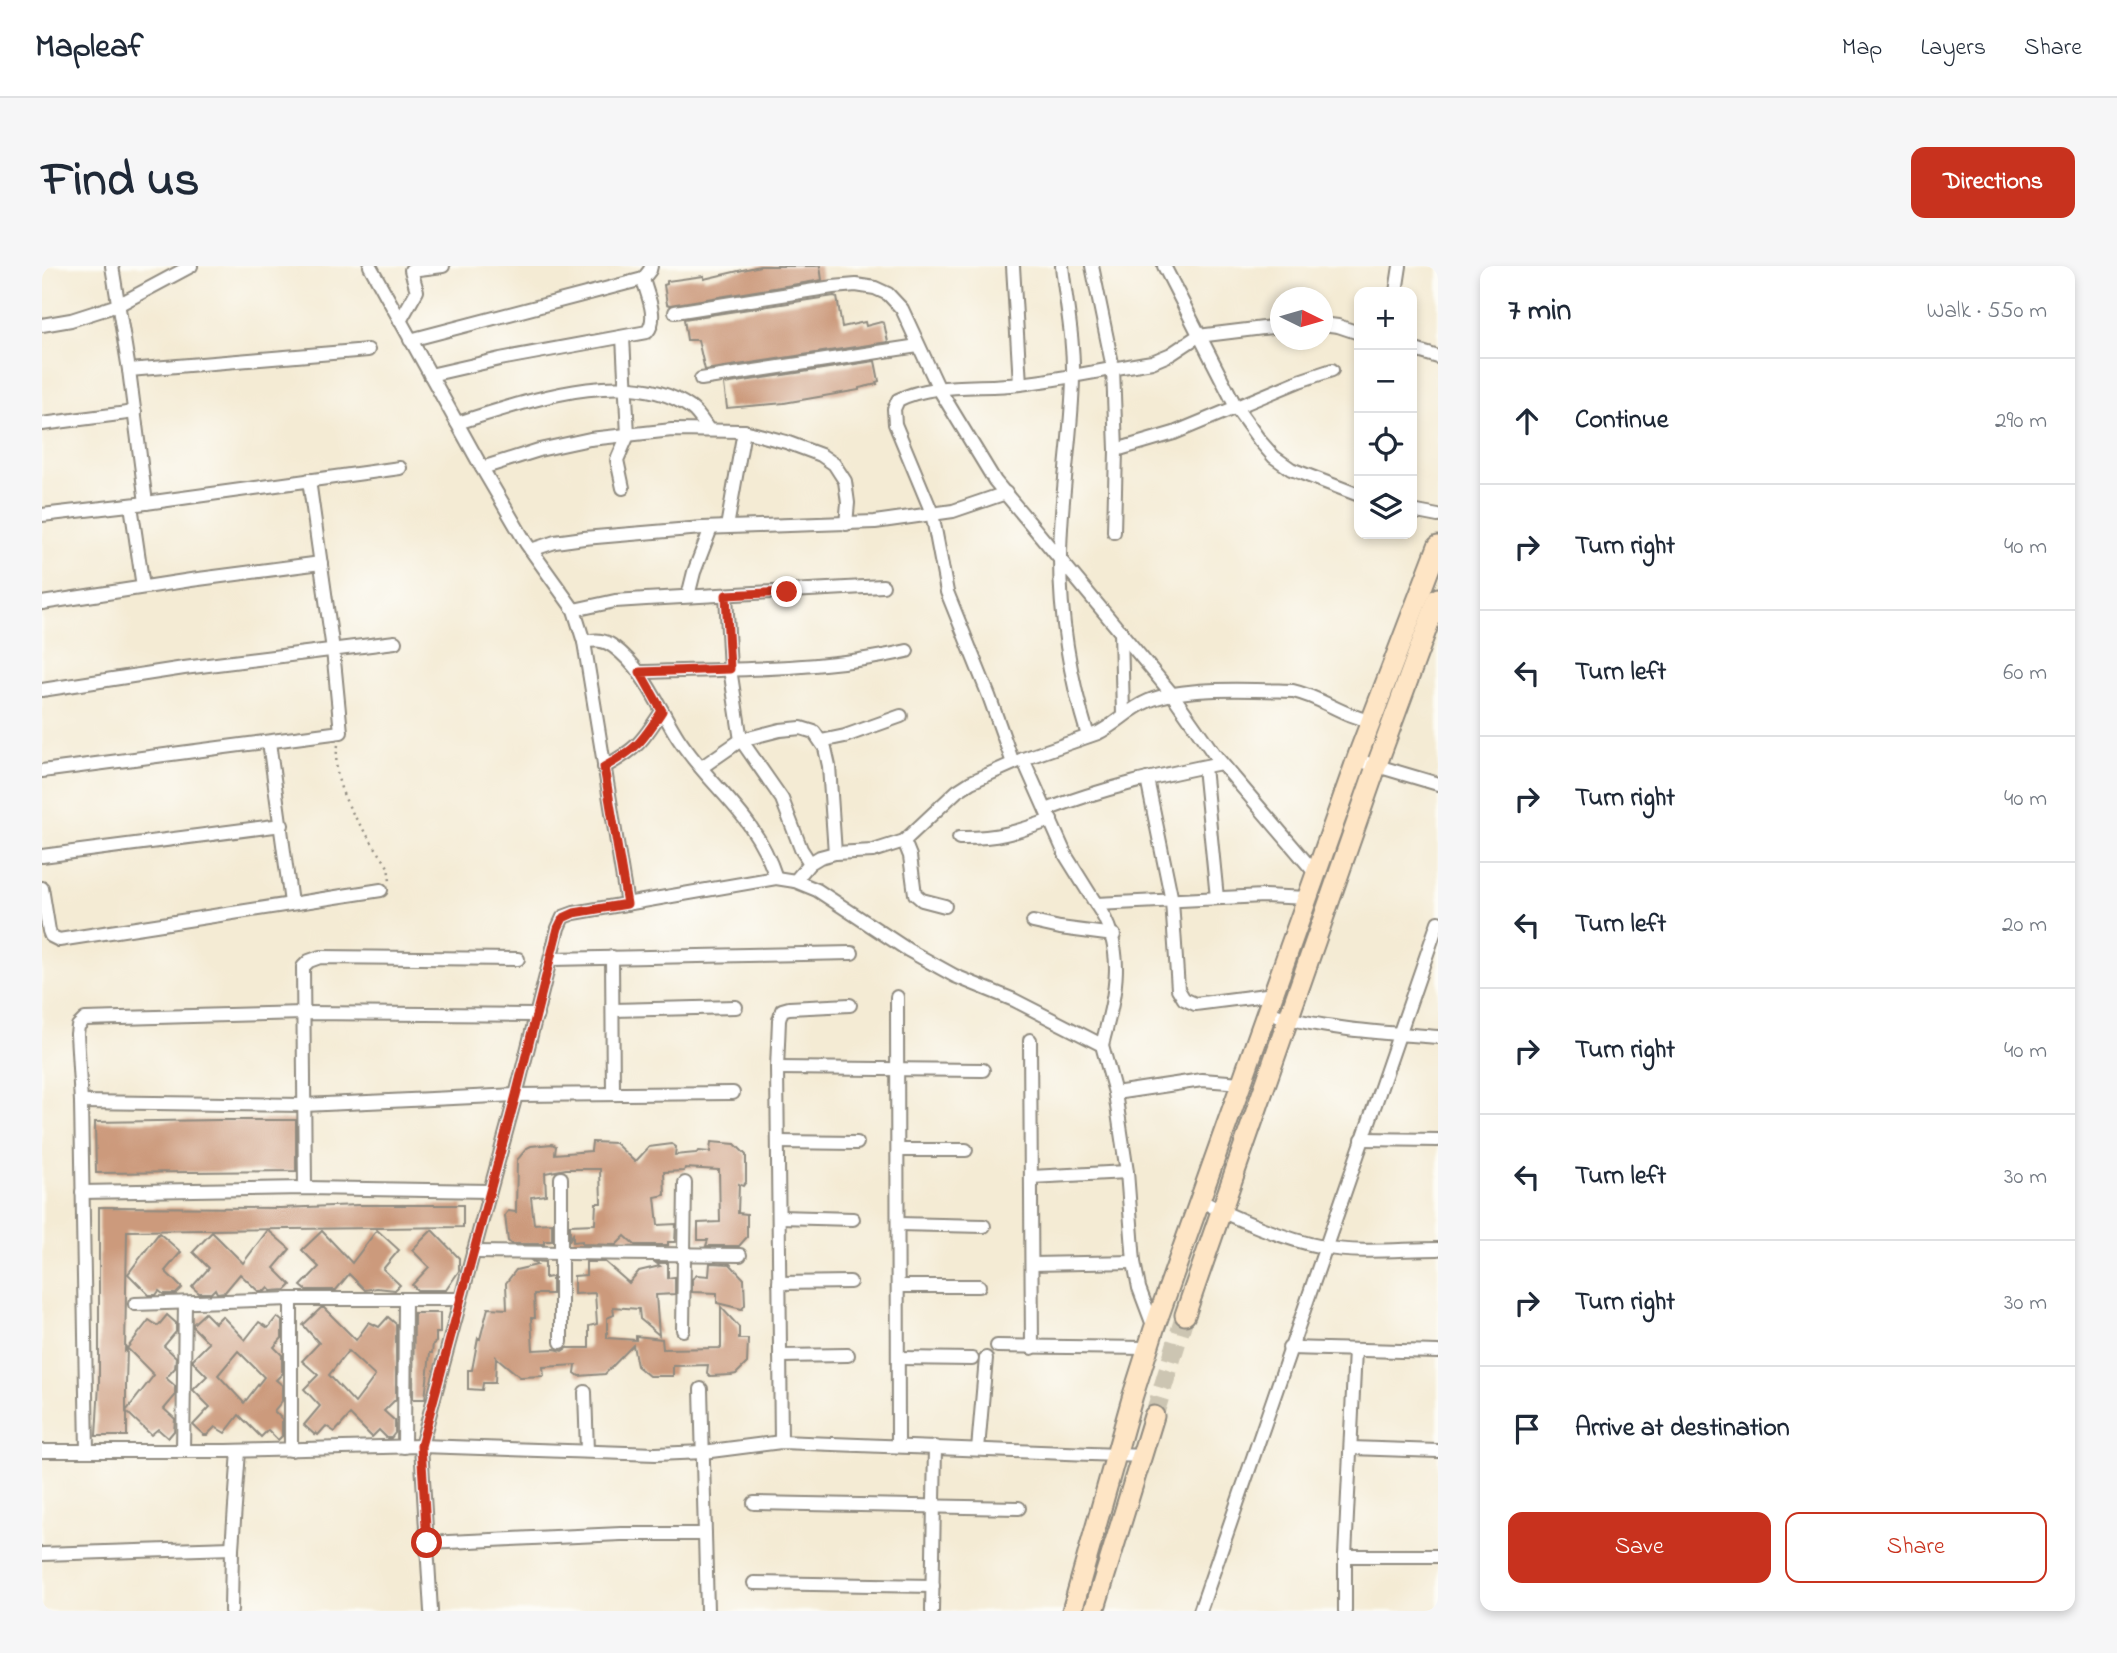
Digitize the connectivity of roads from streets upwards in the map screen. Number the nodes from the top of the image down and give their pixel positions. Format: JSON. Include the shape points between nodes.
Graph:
{"nodes":[{"id":1,"x":112,"y":266,"type":"edge"},
{"id":2,"x":191,"y":266,"type":"edge"},
{"id":3,"x":370,"y":266,"type":"edge"},
{"id":4,"x":443,"y":266,"type":"edge"},
{"id":5,"x":650,"y":266,"type":"edge"},
{"id":6,"x":1013,"y":266,"type":"edge"},
{"id":7,"x":1062,"y":266,"type":"edge"},
{"id":8,"x":1092,"y":266,"type":"edge"},
{"id":9,"x":1164,"y":266,"type":"edge"},
{"id":10,"x":1400,"y":266,"type":"edge"},
{"id":11,"x":643,"y":279,"type":"junction"},
{"id":12,"x":1397,"y":287,"type":"edge"},
{"id":13,"x":118,"y":305,"type":"junction"},
{"id":14,"x":675,"y":312,"type":"dead end"},
{"id":15,"x":400,"y":321,"type":"junction"},
{"id":16,"x":42,"y":325,"type":"edge"},
{"id":17,"x":1333,"y":325,"type":"edge"},
{"id":18,"x":1270,"y":327,"type":"edge"},
{"id":19,"x":1354,"y":331,"type":"edge"},
{"id":20,"x":1198,"y":336,"type":"junction"},
{"id":21,"x":623,"y":337,"type":"junction"},
{"id":22,"x":410,"y":340,"type":"junction"},
{"id":23,"x":918,"y":346,"type":"junction"},
{"id":24,"x":368,"y":350,"type":"dead end"},
{"id":25,"x":1415,"y":350,"type":"edge"},
{"id":26,"x":1438,"y":357,"type":"edge"},
{"id":27,"x":1113,"y":368,"type":"junction"},
{"id":28,"x":129,"y":370,"type":"junction"},
{"id":29,"x":1332,"y":370,"type":"dead end"},
{"id":30,"x":1073,"y":374,"type":"junction"},
{"id":31,"x":430,"y":375,"type":"junction"},
{"id":32,"x":701,"y":379,"type":"dead end"},
{"id":33,"x":1020,"y":384,"type":"junction"},
{"id":34,"x":625,"y":387,"type":"junction"},
{"id":35,"x":939,"y":389,"type":"junction"},
{"id":36,"x":1237,"y":409,"type":"junction"},
{"id":37,"x":135,"y":412,"type":"junction"},
{"id":38,"x":457,"y":423,"type":"junction"},
{"id":39,"x":42,"y":424,"type":"edge"},
{"id":40,"x":708,"y":429,"type":"junction"},
{"id":41,"x":744,"y":431,"type":"junction"},
{"id":42,"x":628,"y":435,"type":"junction"},
{"id":43,"x":1116,"y":450,"type":"junction"},
{"id":44,"x":400,"y":468,"type":"dead end"},
{"id":45,"x":482,"y":468,"type":"junction"},
{"id":46,"x":309,"y":480,"type":"junction"},
{"id":47,"x":623,"y":488,"type":"dead end"},
{"id":48,"x":1006,"y":493,"type":"junction"},
{"id":49,"x":1354,"y":493,"type":"edge"},
{"id":50,"x":146,"y":503,"type":"junction"},
{"id":51,"x":131,"y":505,"type":"junction"},
{"id":52,"x":1417,"y":512,"type":"edge"},
{"id":53,"x":932,"y":513,"type":"junction"},
{"id":54,"x":42,"y":515,"type":"edge"},
{"id":55,"x":1438,"y":516,"type":"edge"},
{"id":56,"x":846,"y":524,"type":"junction"},
{"id":57,"x":727,"y":527,"type":"junction"},
{"id":58,"x":711,"y":528,"type":"junction"},
{"id":59,"x":1114,"y":533,"type":"dead end"},
{"id":60,"x":1438,"y":546,"type":"edge"},
{"id":61,"x":531,"y":550,"type":"junction"},
{"id":62,"x":1060,"y":557,"type":"junction"},
{"id":63,"x":321,"y":564,"type":"junction"},
{"id":64,"x":883,"y":586,"type":"dead end"},
{"id":65,"x":143,"y":587,"type":"junction"},
{"id":66,"x":726,"y":595,"type":"junction"},
{"id":67,"x":688,"y":596,"type":"junction"},
{"id":68,"x":42,"y":603,"type":"edge"},
{"id":69,"x":1436,"y":607,"type":"edge"},
{"id":70,"x":574,"y":610,"type":"junction"},
{"id":71,"x":1121,"y":631,"type":"junction"},
{"id":72,"x":1430,"y":640,"type":"edge"},
{"id":73,"x":395,"y":642,"type":"dead end"},
{"id":74,"x":584,"y":642,"type":"junction"},
{"id":75,"x":333,"y":650,"type":"junction"},
{"id":76,"x":907,"y":651,"type":"dead end"},
{"id":77,"x":730,"y":669,"type":"junction"},
{"id":78,"x":640,"y":672,"type":"junction"},
{"id":79,"x":42,"y":690,"type":"edge"},
{"id":80,"x":1172,"y":694,"type":"junction"},
{"id":81,"x":662,"y":711,"type":"junction"},
{"id":82,"x":1123,"y":715,"type":"junction"},
{"id":83,"x":901,"y":716,"type":"dead end"},
{"id":84,"x":1371,"y":721,"type":"junction"},
{"id":85,"x":1088,"y":736,"type":"junction"},
{"id":86,"x":741,"y":740,"type":"junction"},
{"id":87,"x":821,"y":741,"type":"junction"},
{"id":88,"x":269,"y":742,"type":"junction"},
{"id":89,"x":1357,"y":760,"type":"junction"},
{"id":90,"x":1018,"y":761,"type":"junction"},
{"id":91,"x":1222,"y":763,"type":"junction"},
{"id":92,"x":1204,"y":766,"type":"junction"},
{"id":93,"x":604,"y":767,"type":"junction"},
{"id":94,"x":1376,"y":767,"type":"junction"},
{"id":95,"x":702,"y":768,"type":"junction"},
{"id":96,"x":42,"y":771,"type":"edge"},
{"id":97,"x":1147,"y":779,"type":"junction"},
{"id":98,"x":1438,"y":784,"type":"edge"},
{"id":99,"x":1048,"y":815,"type":"junction"},
{"id":100,"x":282,"y":825,"type":"junction"},
{"id":101,"x":959,"y":838,"type":"dead end"},
{"id":102,"x":904,"y":841,"type":"junction"},
{"id":103,"x":835,"y":853,"type":"junction"},
{"id":104,"x":42,"y":856,"type":"edge"},
{"id":105,"x":810,"y":863,"type":"junction"},
{"id":106,"x":1316,"y":874,"type":"junction"},
{"id":107,"x":776,"y":878,"type":"junction"},
{"id":108,"x":795,"y":881,"type":"junction"},
{"id":109,"x":42,"y":888,"type":"edge"},
{"id":110,"x":381,"y":890,"type":"road end"},
{"id":111,"x":1217,"y":898,"type":"junction"},
{"id":112,"x":1308,"y":898,"type":"junction"},
{"id":113,"x":1172,"y":901,"type":"junction"},
{"id":114,"x":291,"y":903,"type":"junction"},
{"id":115,"x":627,"y":904,"type":"junction"},
{"id":116,"x":945,"y":906,"type":"dead end"},
{"id":117,"x":1103,"y":907,"type":"junction"},
{"id":118,"x":1033,"y":922,"type":"dead end"},
{"id":119,"x":1438,"y":922,"type":"edge"},
{"id":120,"x":1114,"y":935,"type":"junction"},
{"id":121,"x":47,"y":937,"type":"edge"},
{"id":122,"x":1433,"y":945,"type":"edge"},
{"id":123,"x":852,"y":953,"type":"dead end"},
{"id":124,"x":612,"y":957,"type":"junction"},
{"id":125,"x":518,"y":959,"type":"dead end"},
{"id":126,"x":551,"y":959,"type":"junction"},
{"id":127,"x":897,"y":997,"type":"dead end"},
{"id":128,"x":1270,"y":1003,"type":"junction"},
{"id":129,"x":850,"y":1005,"type":"dead end"},
{"id":130,"x":736,"y":1007,"type":"dead end"},
{"id":131,"x":612,"y":1010,"type":"junction"},
{"id":132,"x":303,"y":1013,"type":"junction"},
{"id":133,"x":537,"y":1015,"type":"junction"},
{"id":134,"x":1287,"y":1019,"type":"junction"},
{"id":135,"x":1398,"y":1034,"type":"junction"},
{"id":136,"x":1438,"y":1037,"type":"edge"},
{"id":137,"x":1030,"y":1040,"type":"dead end"},
{"id":138,"x":1102,"y":1045,"type":"junction"},
{"id":139,"x":777,"y":1068,"type":"junction"},
{"id":140,"x":898,"y":1068,"type":"junction"},
{"id":141,"x":983,"y":1070,"type":"dead end"},
{"id":142,"x":1242,"y":1083,"type":"junction"},
{"id":143,"x":733,"y":1093,"type":"dead end"},
{"id":144,"x":1115,"y":1093,"type":"junction"},
{"id":145,"x":613,"y":1094,"type":"junction"},
{"id":146,"x":516,"y":1095,"type":"junction"},
{"id":147,"x":81,"y":1102,"type":"junction"},
{"id":148,"x":304,"y":1105,"type":"junction"},
{"id":149,"x":1362,"y":1139,"type":"junction"},
{"id":150,"x":1438,"y":1140,"type":"edge"},
{"id":151,"x":778,"y":1142,"type":"junction"},
{"id":152,"x":857,"y":1143,"type":"dead end"},
{"id":153,"x":898,"y":1150,"type":"junction"},
{"id":154,"x":966,"y":1150,"type":"dead end"},
{"id":155,"x":1127,"y":1172,"type":"junction"},
{"id":156,"x":1031,"y":1177,"type":"junction"},
{"id":157,"x":561,"y":1178,"type":"dead end"},
{"id":158,"x":685,"y":1183,"type":"dead end"},
{"id":159,"x":305,"y":1188,"type":"junction"},
{"id":160,"x":489,"y":1191,"type":"junction"},
{"id":161,"x":82,"y":1192,"type":"junction"},
{"id":162,"x":1200,"y":1200,"type":"junction"},
{"id":163,"x":1222,"y":1212,"type":"junction"},
{"id":164,"x":779,"y":1217,"type":"junction"},
{"id":165,"x":853,"y":1219,"type":"dead end"},
{"id":166,"x":898,"y":1224,"type":"junction"},
{"id":167,"x":984,"y":1226,"type":"dead end"},
{"id":168,"x":1324,"y":1247,"type":"junction"},
{"id":169,"x":1438,"y":1249,"type":"edge"},
{"id":170,"x":473,"y":1252,"type":"junction"},
{"id":171,"x":560,"y":1253,"type":"junction"},
{"id":172,"x":685,"y":1254,"type":"junction"},
{"id":173,"x":740,"y":1255,"type":"dead end"},
{"id":174,"x":1134,"y":1262,"type":"junction"},
{"id":175,"x":1033,"y":1264,"type":"junction"},
{"id":176,"x":850,"y":1282,"type":"dead end"},
{"id":177,"x":779,"y":1283,"type":"junction"},
{"id":178,"x":898,"y":1286,"type":"junction"},
{"id":179,"x":979,"y":1286,"type":"dead end"},
{"id":180,"x":291,"y":1299,"type":"junction"},
{"id":181,"x":405,"y":1299,"type":"junction"},
{"id":182,"x":460,"y":1299,"type":"junction"},
{"id":183,"x":185,"y":1303,"type":"junction"},
{"id":184,"x":135,"y":1304,"type":"dead end"},
{"id":185,"x":1185,"y":1315,"type":"tunnel mouth"},
{"id":186,"x":1154,"y":1329,"type":"junction"},
{"id":187,"x":683,"y":1330,"type":"dead end"},
{"id":188,"x":561,"y":1342,"type":"dead end"},
{"id":189,"x":997,"y":1346,"type":"dead end"},
{"id":190,"x":1032,"y":1348,"type":"junction"},
{"id":191,"x":1148,"y":1348,"type":"junction"},
{"id":192,"x":1289,"y":1348,"type":"junction"},
{"id":193,"x":1355,"y":1350,"type":"junction"},
{"id":194,"x":1438,"y":1352,"type":"edge"},
{"id":195,"x":848,"y":1355,"type":"dead end"},
{"id":196,"x":780,"y":1356,"type":"junction"},
{"id":197,"x":899,"y":1358,"type":"junction"},
{"id":198,"x":701,"y":1389,"type":"dead end"},
{"id":199,"x":585,"y":1392,"type":"dead end"},
{"id":200,"x":1154,"y":1416,"type":"tunnel mouth"},
{"id":201,"x":781,"y":1442,"type":"junction"},
{"id":202,"x":898,"y":1445,"type":"junction"},
{"id":203,"x":421,"y":1446,"type":"junction"},
{"id":204,"x":404,"y":1447,"type":"junction"},
{"id":205,"x":935,"y":1447,"type":"junction"},
{"id":206,"x":1351,"y":1448,"type":"junction"},
{"id":207,"x":978,"y":1449,"type":"junction"},
{"id":208,"x":183,"y":1450,"type":"junction"},
{"id":209,"x":291,"y":1450,"type":"junction"},
{"id":210,"x":42,"y":1451,"type":"edge"},
{"id":211,"x":87,"y":1451,"type":"junction"},
{"id":212,"x":239,"y":1451,"type":"junction"},
{"id":213,"x":587,"y":1451,"type":"junction"},
{"id":214,"x":1438,"y":1451,"type":"edge"},
{"id":215,"x":704,"y":1452,"type":"junction"},
{"id":216,"x":1115,"y":1455,"type":"junction"},
{"id":217,"x":1143,"y":1456,"type":"junction"},
{"id":218,"x":754,"y":1503,"type":"dead end"},
{"id":219,"x":935,"y":1507,"type":"junction"},
{"id":220,"x":1019,"y":1508,"type":"dead end"},
{"id":221,"x":705,"y":1534,"type":"junction"},
{"id":222,"x":427,"y":1543,"type":"junction"},
{"id":223,"x":232,"y":1548,"type":"junction"},
{"id":224,"x":42,"y":1554,"type":"edge"},
{"id":225,"x":1345,"y":1556,"type":"junction"},
{"id":226,"x":1438,"y":1556,"type":"edge"},
{"id":227,"x":754,"y":1583,"type":"dead end"},
{"id":228,"x":933,"y":1586,"type":"junction"},
{"id":229,"x":231,"y":1611,"type":"edge"},
{"id":230,"x":431,"y":1611,"type":"edge"},
{"id":231,"x":707,"y":1611,"type":"edge"},
{"id":232,"x":932,"y":1611,"type":"edge"},
{"id":233,"x":1072,"y":1611,"type":"edge"},
{"id":234,"x":1094,"y":1611,"type":"edge"},
{"id":235,"x":1200,"y":1611,"type":"edge"},
{"id":236,"x":1345,"y":1611,"type":"edge"}],
"edges":[{"from":1,"to":13,"type":"street"},
{"from":2,"to":13,"type":"street"},
{"from":3,"to":15,"type":"street"},
{"from":4,"to":15,"type":"street","via":[[411,270],[416,291]]},
{"from":5,"to":11,"type":"street"},
{"from":6,"to":33,"type":"street"},
{"from":7,"to":30,"type":"street"},
{"from":8,"to":27,"type":"street"},
{"from":9,"to":20,"type":"street"},
{"from":10,"to":12,"type":"street"},
{"from":11,"to":21,"type":"street","via":[[652,326],[647,332]]},
{"from":11,"to":22,"type":"street"},
{"from":13,"to":16,"type":"street"},
{"from":13,"to":28,"type":"street"},
{"from":14,"to":23,"type":"street","via":[[856,285],[888,294],[902,309]]},
{"from":15,"to":22,"type":"street"},
{"from":17,"to":19,"type":"street"},
{"from":18,"to":20,"type":"street"},
{"from":20,"to":27,"type":"street","via":[[1152,362]]},
{"from":20,"to":36,"type":"street"},
{"from":21,"to":31,"type":"street"},
{"from":21,"to":34,"type":"street"},
{"from":22,"to":31,"type":"street"},
{"from":23,"to":32,"type":"street"},
{"from":23,"to":35,"type":"street"},
{"from":24,"to":28,"type":"street"},
{"from":25,"to":26,"type":"street"},
{"from":27,"to":30,"type":"street"},
{"from":27,"to":43,"type":"street"},
{"from":28,"to":37,"type":"street"},
{"from":29,"to":36,"type":"street"},
{"from":30,"to":33,"type":"street"},
{"from":30,"to":62,"type":"street"},
{"from":31,"to":38,"type":"street"},
{"from":33,"to":35,"type":"street"},
{"from":34,"to":38,"type":"street","via":[[573,392]]},
{"from":34,"to":40,"type":"street","via":[[673,398],[693,410]]},
{"from":34,"to":42,"type":"street"},
{"from":35,"to":48,"type":"street"},
{"from":35,"to":53,"type":"street","via":[[909,394],[898,400],[894,409],[895,424]]},
{"from":36,"to":43,"type":"street"},
{"from":36,"to":49,"type":"street","via":[[1274,457],[1291,469]]},
{"from":37,"to":39,"type":"street"},
{"from":37,"to":50,"type":"street"},
{"from":38,"to":45,"type":"street"},
{"from":40,"to":41,"type":"street"},
{"from":40,"to":42,"type":"street"},
{"from":41,"to":56,"type":"street","via":[[786,442],[834,464],[845,481]]},
{"from":41,"to":57,"type":"street"},
{"from":42,"to":45,"type":"street","via":[[539,450]]},
{"from":42,"to":47,"type":"street","via":[[617,460]]},
{"from":43,"to":59,"type":"street"},
{"from":44,"to":46,"type":"street"},
{"from":45,"to":61,"type":"street"},
{"from":46,"to":50,"type":"street"},
{"from":46,"to":63,"type":"street"},
{"from":48,"to":53,"type":"street","via":[[953,511]]},
{"from":48,"to":62,"type":"street"},
{"from":50,"to":51,"type":"street"},
{"from":51,"to":54,"type":"street"},
{"from":51,"to":65,"type":"street"},
{"from":52,"to":55,"type":"street"},
{"from":53,"to":56,"type":"street"},
{"from":53,"to":90,"type":"street","via":[[947,592]]},
{"from":56,"to":57,"type":"street"},
{"from":57,"to":58,"type":"street"},
{"from":58,"to":61,"type":"street","via":[[584,538]]},
{"from":58,"to":67,"type":"street"},
{"from":60,"to":84,"type":"street"},
{"from":61,"to":70,"type":"street"},
{"from":62,"to":71,"type":"street"},
{"from":62,"to":85,"type":"street","via":[[1067,652]]},
{"from":63,"to":65,"type":"street"},
{"from":63,"to":75,"type":"street"},
{"from":64,"to":66,"type":"street"},
{"from":65,"to":68,"type":"street"},
{"from":66,"to":67,"type":"street"},
{"from":66,"to":77,"type":"street"},
{"from":67,"to":70,"type":"street","via":[[615,601]]},
{"from":69,"to":72,"type":"street"},
{"from":70,"to":74,"type":"street"},
{"from":71,"to":80,"type":"street"},
{"from":71,"to":82,"type":"street"},
{"from":72,"to":94,"type":"street"},
{"from":73,"to":75,"type":"street"},
{"from":74,"to":78,"type":"street","via":[[611,644]]},
{"from":74,"to":93,"type":"street"},
{"from":75,"to":79,"type":"street"},
{"from":75,"to":88,"type":"street","via":[[341,732]]},
{"from":76,"to":77,"type":"street","via":[[867,660]]},
{"from":77,"to":78,"type":"street"},
{"from":77,"to":86,"type":"street"},
{"from":78,"to":81,"type":"street"},
{"from":80,"to":82,"type":"street"},
{"from":80,"to":84,"type":"street","via":[[1293,691]]},
{"from":80,"to":91,"type":"street"},
{"from":81,"to":93,"type":"street","via":[[643,741]]},
{"from":81,"to":95,"type":"street"},
{"from":82,"to":85,"type":"street"},
{"from":83,"to":87,"type":"street"},
{"from":84,"to":89,"type":"street"},
{"from":85,"to":90,"type":"street"},
{"from":86,"to":87,"type":"street","via":[[801,728]]},
{"from":86,"to":95,"type":"street"},
{"from":86,"to":105,"type":"street","via":[[782,799]]},
{"from":87,"to":103,"type":"street","via":[[830,766]]},
{"from":88,"to":96,"type":"street"},
{"from":88,"to":100,"type":"street"},
{"from":89,"to":94,"type":"street"},
{"from":89,"to":106,"type":"street"},
{"from":90,"to":99,"type":"street"},
{"from":90,"to":102,"type":"street","via":[[957,791]]},
{"from":91,"to":92,"type":"street"},
{"from":91,"to":106,"type":"street"},
{"from":92,"to":97,"type":"street"},
{"from":92,"to":111,"type":"street"},
{"from":93,"to":115,"type":"street"},
{"from":94,"to":98,"type":"street"},
{"from":94,"to":134,"type":"street"},
{"from":95,"to":107,"type":"street","via":[[755,831]]},
{"from":97,"to":99,"type":"street","via":[[1087,794]]},
{"from":97,"to":113,"type":"street"},
{"from":99,"to":101,"type":"street","via":[[1013,834]]},
{"from":99,"to":117,"type":"street","via":[[1066,856]]},
{"from":100,"to":104,"type":"street"},
{"from":100,"to":114,"type":"street"},
{"from":102,"to":103,"type":"street","via":[[873,851]]},
{"from":102,"to":116,"type":"street","via":[[915,894],[922,901]]},
{"from":103,"to":105,"type":"street"},
{"from":105,"to":108,"type":"street"},
{"from":106,"to":112,"type":"street"},
{"from":107,"to":108,"type":"street"},
{"from":107,"to":115,"type":"street"},
{"from":108,"to":138,"type":"street","via":[[956,976]]},
{"from":109,"to":121,"type":"street"},
{"from":110,"to":114,"type":"street"},
{"from":111,"to":112,"type":"street"},
{"from":111,"to":113,"type":"street"},
{"from":112,"to":128,"type":"street"},
{"from":113,"to":117,"type":"street"},
{"from":113,"to":128,"type":"street","via":[[1178,989],[1184,999],[1195,1004]]},
{"from":114,"to":121,"type":"street","via":[[59,940]]},
{"from":115,"to":126,"type":"street","via":[[563,918]]},
{"from":117,"to":120,"type":"street"},
{"from":118,"to":120,"type":"street"},
{"from":119,"to":122,"type":"street"},
{"from":120,"to":138,"type":"street","via":[[1117,967]]},
{"from":122,"to":135,"type":"street"},
{"from":123,"to":124,"type":"street"},
{"from":124,"to":126,"type":"street"},
{"from":124,"to":131,"type":"street"},
{"from":125,"to":132,"type":"street","via":[[320,957],[303,967]]},
{"from":126,"to":133,"type":"street"},
{"from":127,"to":140,"type":"street"},
{"from":128,"to":134,"type":"street"},
{"from":128,"to":142,"type":"street"},
{"from":129,"to":139,"type":"street","via":[[782,1010]]},
{"from":130,"to":131,"type":"street"},
{"from":131,"to":145,"type":"street"},
{"from":132,"to":133,"type":"street"},
{"from":132,"to":147,"type":"street","via":[[85,1019],[77,1034]]},
{"from":132,"to":148,"type":"street"},
{"from":133,"to":146,"type":"street"},
{"from":134,"to":135,"type":"street"},
{"from":134,"to":163,"type":"street"},
{"from":135,"to":136,"type":"street"},
{"from":135,"to":149,"type":"street"},
{"from":137,"to":156,"type":"street"},
{"from":138,"to":144,"type":"street"},
{"from":139,"to":140,"type":"street"},
{"from":139,"to":151,"type":"street"},
{"from":140,"to":141,"type":"street"},
{"from":140,"to":153,"type":"street"},
{"from":142,"to":144,"type":"street","via":[[1202,1080]]},
{"from":142,"to":162,"type":"street"},
{"from":143,"to":145,"type":"street"},
{"from":144,"to":155,"type":"street"},
{"from":145,"to":146,"type":"street"},
{"from":146,"to":148,"type":"street"},
{"from":146,"to":160,"type":"street"},
{"from":147,"to":148,"type":"street"},
{"from":147,"to":161,"type":"street"},
{"from":148,"to":159,"type":"street"},
{"from":149,"to":150,"type":"street"},
{"from":149,"to":168,"type":"street"},
{"from":151,"to":152,"type":"street"},
{"from":151,"to":164,"type":"street"},
{"from":153,"to":154,"type":"street"},
{"from":153,"to":166,"type":"street"},
{"from":155,"to":156,"type":"street"},
{"from":155,"to":174,"type":"street"},
{"from":156,"to":175,"type":"street"},
{"from":157,"to":171,"type":"street"},
{"from":158,"to":172,"type":"street"},
{"from":159,"to":160,"type":"street"},
{"from":159,"to":161,"type":"street"},
{"from":160,"to":170,"type":"street"},
{"from":161,"to":211,"type":"street"},
{"from":162,"to":163,"type":"street"},
{"from":162,"to":186,"type":"street"},
{"from":163,"to":168,"type":"street"},
{"from":163,"to":185,"type":"street"},
{"from":164,"to":165,"type":"street"},
{"from":164,"to":177,"type":"street"},
{"from":166,"to":167,"type":"street"},
{"from":166,"to":178,"type":"street"},
{"from":168,"to":169,"type":"street"},
{"from":168,"to":192,"type":"street"},
{"from":170,"to":171,"type":"street"},
{"from":170,"to":182,"type":"street"},
{"from":171,"to":172,"type":"street"},
{"from":171,"to":188,"type":"street"},
{"from":172,"to":173,"type":"street"},
{"from":172,"to":187,"type":"street"},
{"from":174,"to":175,"type":"street"},
{"from":174,"to":186,"type":"street"},
{"from":175,"to":190,"type":"street"},
{"from":176,"to":177,"type":"street"},
{"from":177,"to":196,"type":"street"},
{"from":178,"to":179,"type":"street"},
{"from":178,"to":197,"type":"street"},
{"from":180,"to":181,"type":"street"},
{"from":180,"to":183,"type":"street"},
{"from":180,"to":209,"type":"street"},
{"from":181,"to":182,"type":"street"},
{"from":181,"to":204,"type":"street"},
{"from":182,"to":203,"type":"street"},
{"from":183,"to":184,"type":"street"},
{"from":183,"to":208,"type":"street"},
{"from":186,"to":191,"type":"street"},
{"from":189,"to":190,"type":"street"},
{"from":190,"to":191,"type":"street"},
{"from":191,"to":216,"type":"street"},
{"from":192,"to":193,"type":"street"},
{"from":192,"to":235,"type":"street"},
{"from":193,"to":194,"type":"street"},
{"from":193,"to":206,"type":"street"},
{"from":195,"to":196,"type":"street"},
{"from":196,"to":201,"type":"street"},
{"from":197,"to":202,"type":"street"},
{"from":197,"to":207,"type":"street","via":[[979,1359]]},
{"from":198,"to":215,"type":"street"},
{"from":199,"to":213,"type":"street"},
{"from":200,"to":217,"type":"street"},
{"from":201,"to":202,"type":"street"},
{"from":201,"to":215,"type":"street"},
{"from":202,"to":205,"type":"street"},
{"from":203,"to":204,"type":"street"},
{"from":203,"to":213,"type":"street"},
{"from":203,"to":222,"type":"street"},
{"from":204,"to":209,"type":"street"},
{"from":205,"to":207,"type":"street"},
{"from":205,"to":219,"type":"street"},
{"from":206,"to":214,"type":"street"},
{"from":206,"to":225,"type":"street"},
{"from":207,"to":216,"type":"street"},
{"from":208,"to":211,"type":"street"},
{"from":208,"to":212,"type":"street"},
{"from":209,"to":212,"type":"street"},
{"from":210,"to":211,"type":"street"},
{"from":212,"to":223,"type":"street"},
{"from":213,"to":215,"type":"street"},
{"from":215,"to":221,"type":"street"},
{"from":216,"to":217,"type":"street"},
{"from":216,"to":233,"type":"street"},
{"from":217,"to":234,"type":"street"},
{"from":218,"to":219,"type":"street"},
{"from":219,"to":220,"type":"street"},
{"from":219,"to":228,"type":"street"},
{"from":221,"to":222,"type":"street"},
{"from":221,"to":231,"type":"street"},
{"from":222,"to":230,"type":"street"},
{"from":223,"to":224,"type":"street"},
{"from":223,"to":229,"type":"street"},
{"from":225,"to":226,"type":"street"},
{"from":225,"to":236,"type":"street"},
{"from":227,"to":228,"type":"street"},
{"from":228,"to":232,"type":"street"}]}
